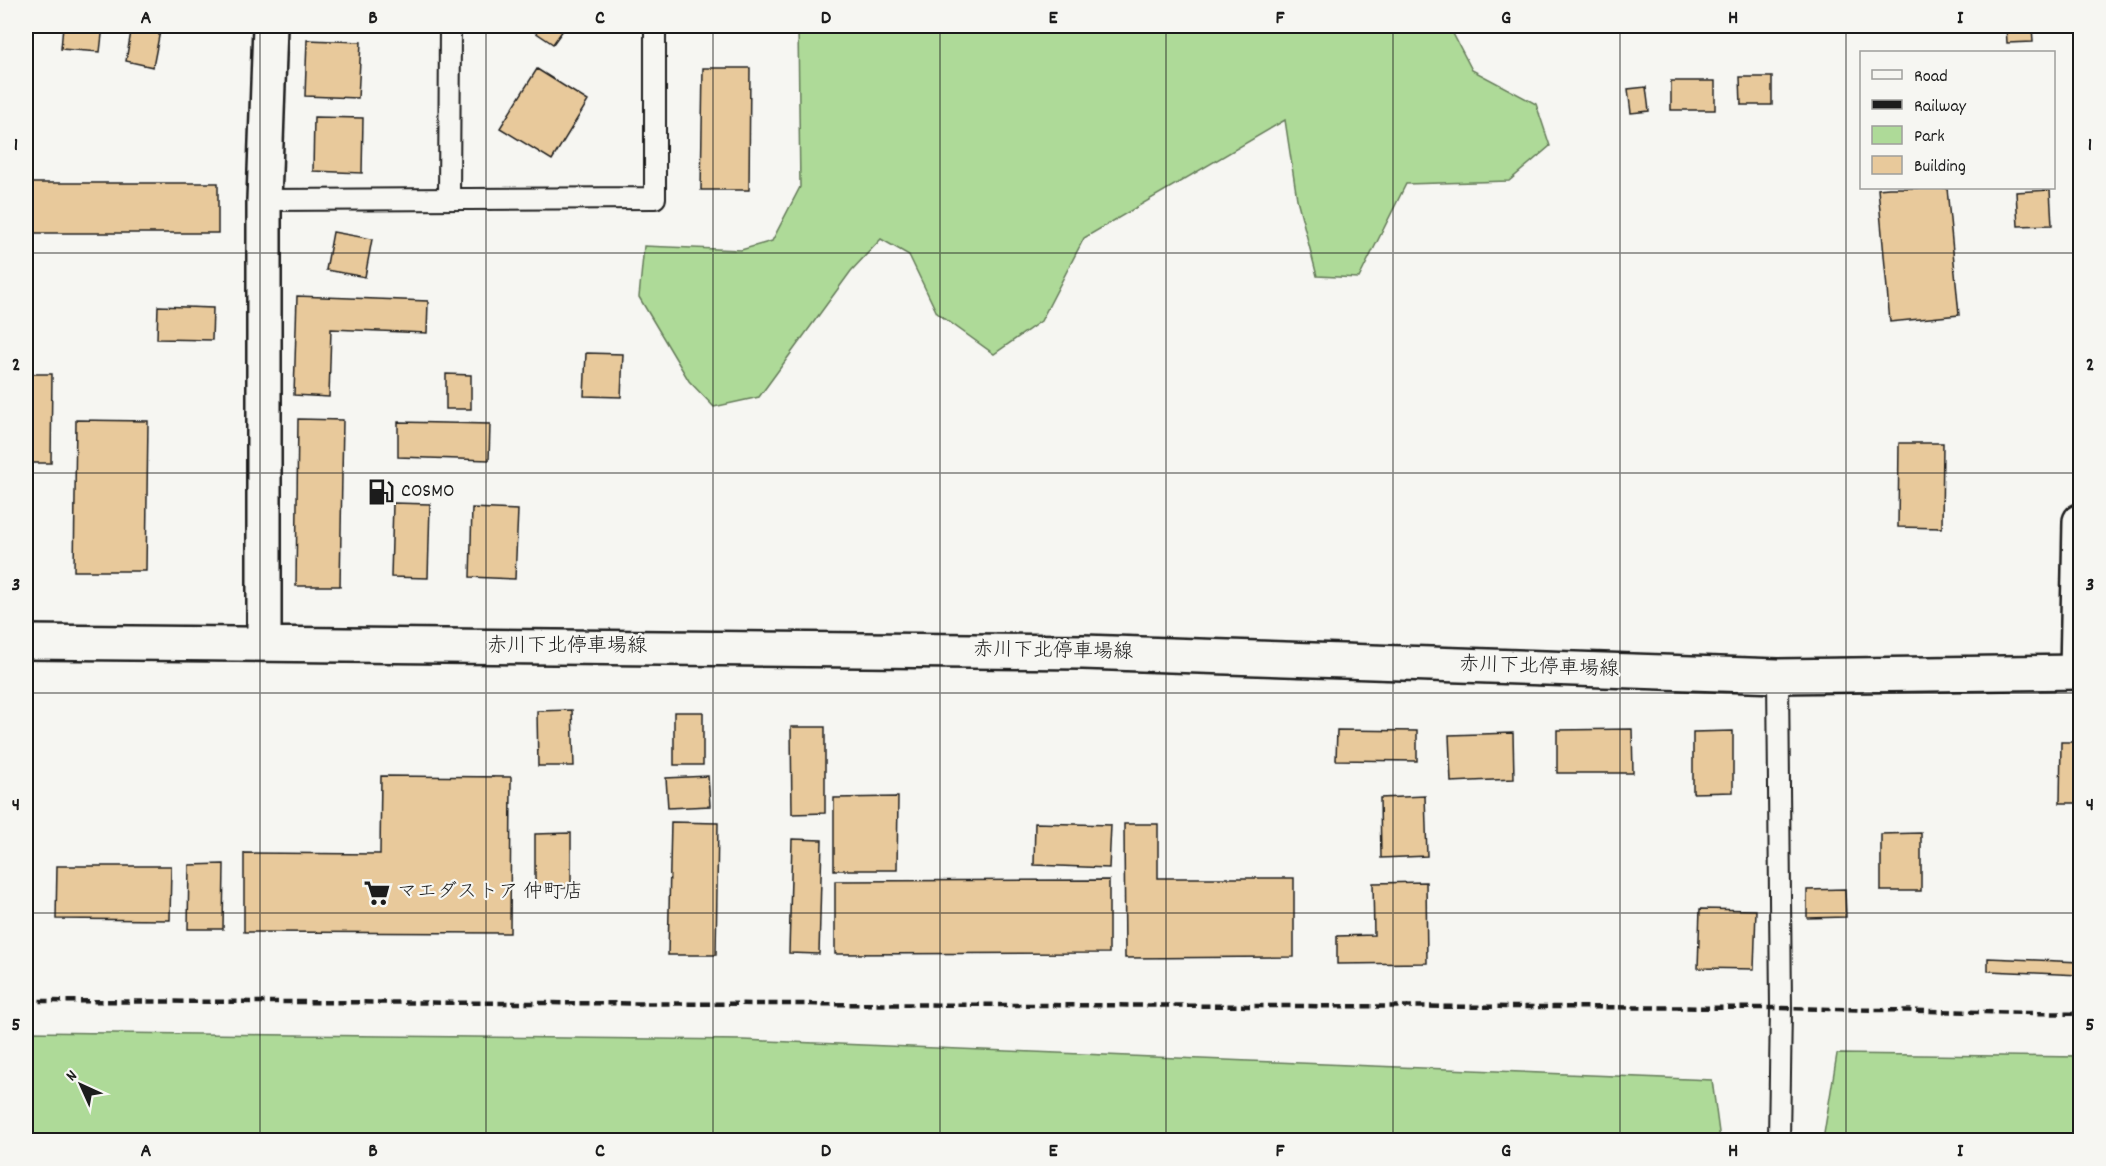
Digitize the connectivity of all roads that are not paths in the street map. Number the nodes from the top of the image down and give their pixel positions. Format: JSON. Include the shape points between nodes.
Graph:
{"nodes":[{"id":1,"x":270,"y":26,"type":"edge"},
{"id":2,"x":450,"y":26,"type":"edge"},
{"id":3,"x":655,"y":26,"type":"edge"},
{"id":4,"x":449,"y":199,"type":"junction"},
{"id":5,"x":264,"y":200,"type":"junction"},
{"id":6,"x":2080,"y":521,"type":"edge"},
{"id":7,"x":26,"y":642,"type":"edge"},
{"id":8,"x":264,"y":645,"type":"junction"},
{"id":9,"x":2079,"y":672,"type":"edge"},
{"id":10,"x":1778,"y":676,"type":"junction"},
{"id":11,"x":1779,"y":1140,"type":"edge"}],
"edges":[{"from":1,"to":5,"type":"main road"},
{"from":2,"to":4,"type":"lane"},
{"from":3,"to":4,"type":"lane","via":[[655,198]]},
{"from":4,"to":5,"type":"lane"},
{"from":5,"to":8,"type":"main road"},
{"from":6,"to":9,"type":"main road"},
{"from":7,"to":8,"type":"main road","name":"赤川下北停車場線"},
{"from":8,"to":10,"type":"main road","name":"赤川下北停車場線","via":[[1083,652]]},
{"from":9,"to":10,"type":"main road","name":"赤川下北停車場線"},
{"from":10,"to":11,"type":"lane"}]}
